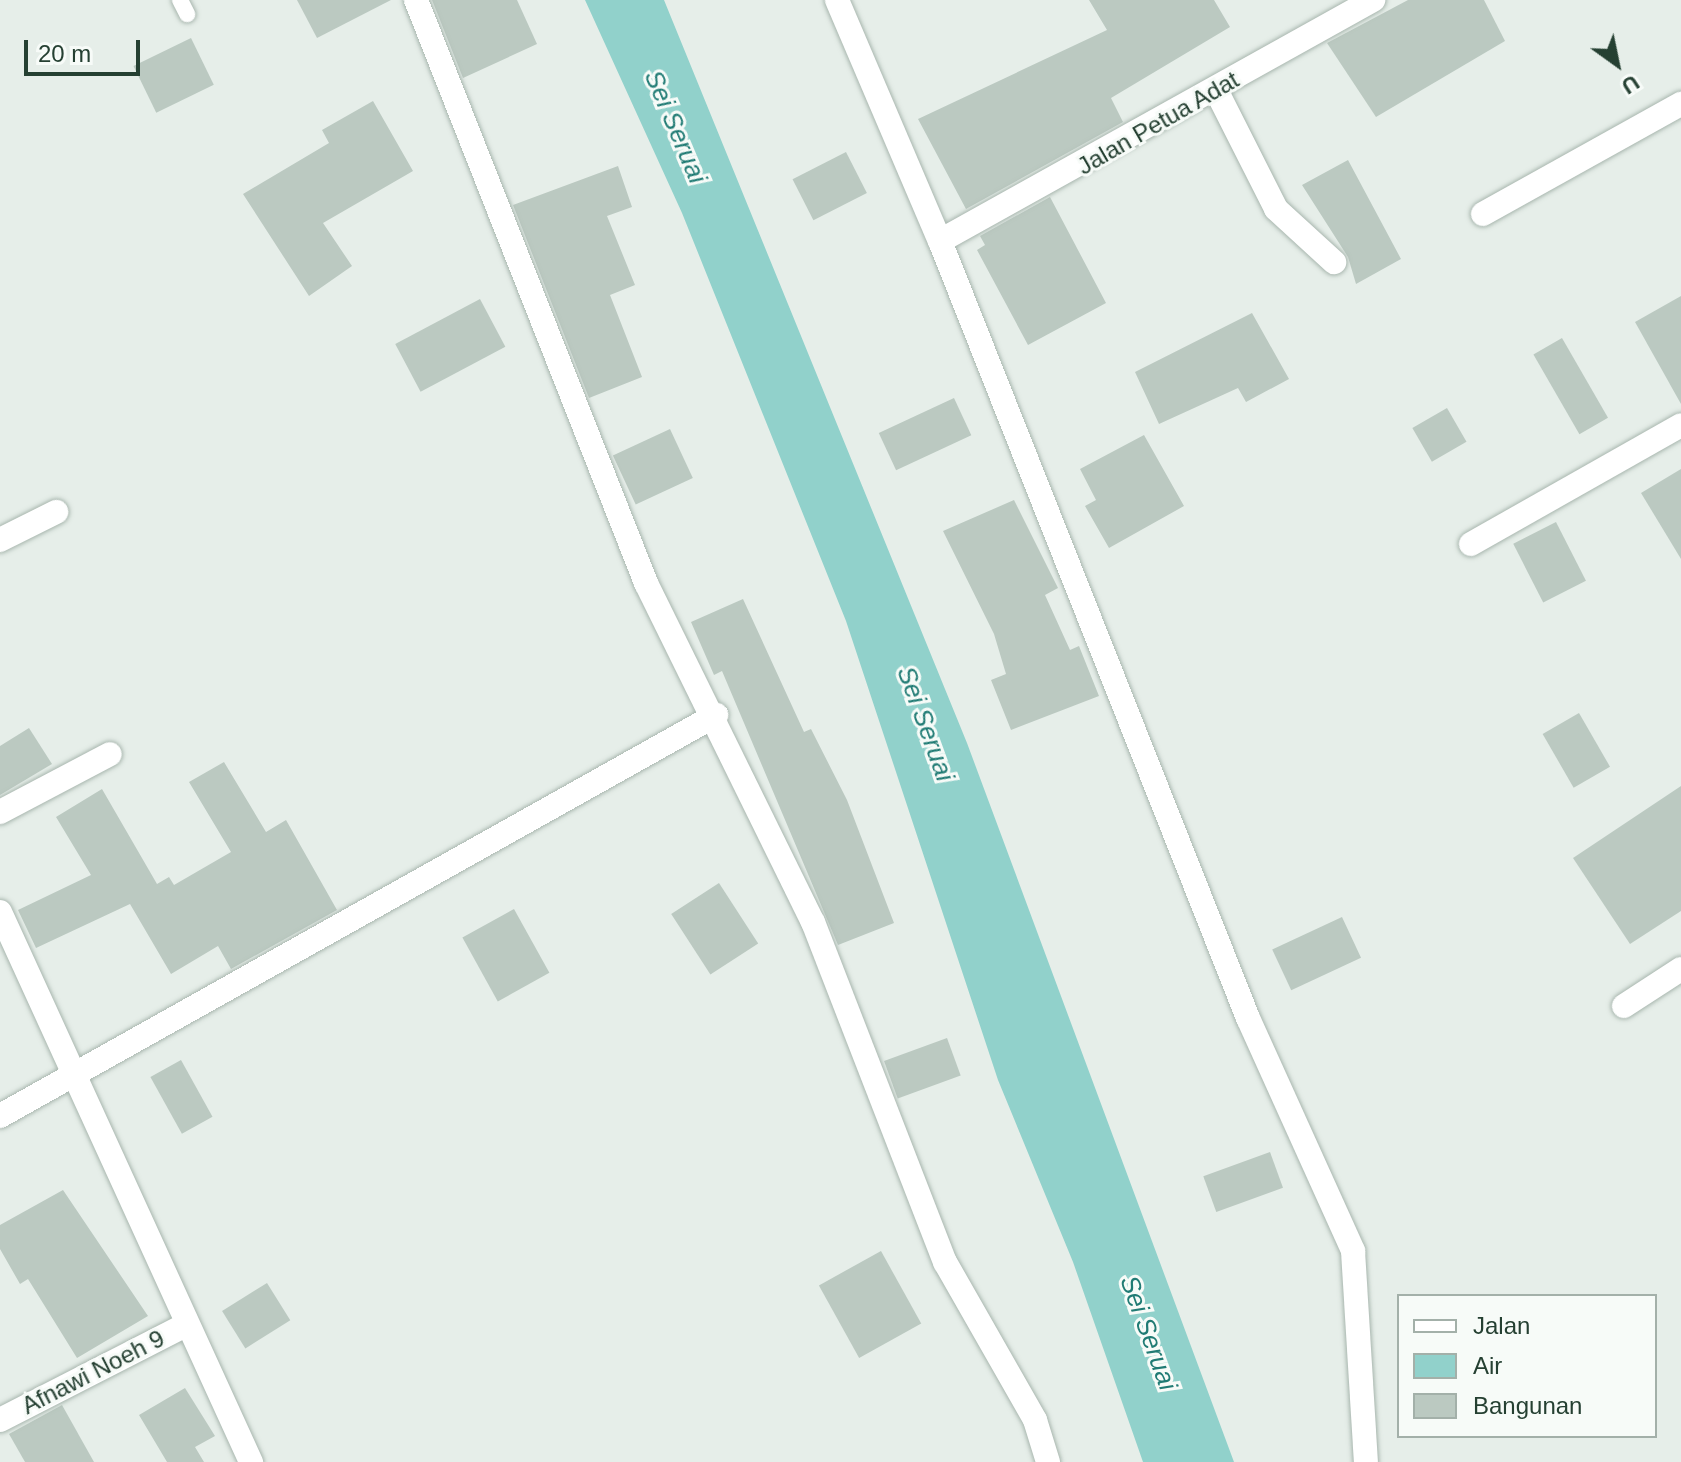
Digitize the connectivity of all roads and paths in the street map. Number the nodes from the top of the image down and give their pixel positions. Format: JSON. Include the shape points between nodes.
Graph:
{"nodes":[{"id":1,"x":416,"y":0,"type":"edge"},
{"id":2,"x":837,"y":0,"type":"edge"},
{"id":3,"x":1373,"y":0,"type":"edge"},
{"id":4,"x":1216,"y":90,"type":"junction"},
{"id":5,"x":1681,"y":104,"type":"edge"},
{"id":6,"x":1483,"y":214,"type":"dead end"},
{"id":7,"x":940,"y":241,"type":"junction"},
{"id":8,"x":1334,"y":262,"type":"dead end"},
{"id":9,"x":1681,"y":425,"type":"edge"},
{"id":10,"x":56,"y":512,"type":"dead end"},
{"id":11,"x":0,"y":540,"type":"edge"},
{"id":12,"x":1471,"y":544,"type":"dead end"},
{"id":13,"x":716,"y":715,"type":"junction"},
{"id":14,"x":110,"y":754,"type":"dead end"},
{"id":15,"x":0,"y":812,"type":"edge"},
{"id":16,"x":0,"y":912,"type":"edge"},
{"id":17,"x":1681,"y":969,"type":"edge"},
{"id":18,"x":1624,"y":1006,"type":"dead end"},
{"id":19,"x":74,"y":1075,"type":"junction"},
{"id":20,"x":0,"y":1116,"type":"edge"},
{"id":21,"x":186,"y":1325,"type":"junction"},
{"id":22,"x":0,"y":1420,"type":"edge"},
{"id":23,"x":251,"y":1462,"type":"edge"},
{"id":24,"x":1048,"y":1462,"type":"edge"},
{"id":25,"x":1366,"y":1462,"type":"edge"}],
"edges":[{"from":1,"to":13,"type":"street","via":[[646,583]]},
{"from":2,"to":7,"type":"street"},
{"from":3,"to":4,"type":"street","name":"Jalan Petua Adat"},
{"from":4,"to":7,"type":"street","name":"Jalan Petua Adat"},
{"from":4,"to":8,"type":"street","via":[[1276,209]]},
{"from":5,"to":6,"type":"street"},
{"from":7,"to":25,"type":"street","via":[[1248,1018],[1353,1251]]},
{"from":9,"to":12,"type":"street"},
{"from":10,"to":11,"type":"street"},
{"from":13,"to":19,"type":"street"},
{"from":13,"to":24,"type":"street","via":[[813,922],[945,1262],[1035,1420]]},
{"from":14,"to":15,"type":"street"},
{"from":16,"to":19,"type":"street"},
{"from":17,"to":18,"type":"street"},
{"from":19,"to":20,"type":"street"},
{"from":19,"to":21,"type":"street"},
{"from":21,"to":22,"type":"street","name":"Afnawi Noeh 9"},
{"from":21,"to":23,"type":"street"}]}
